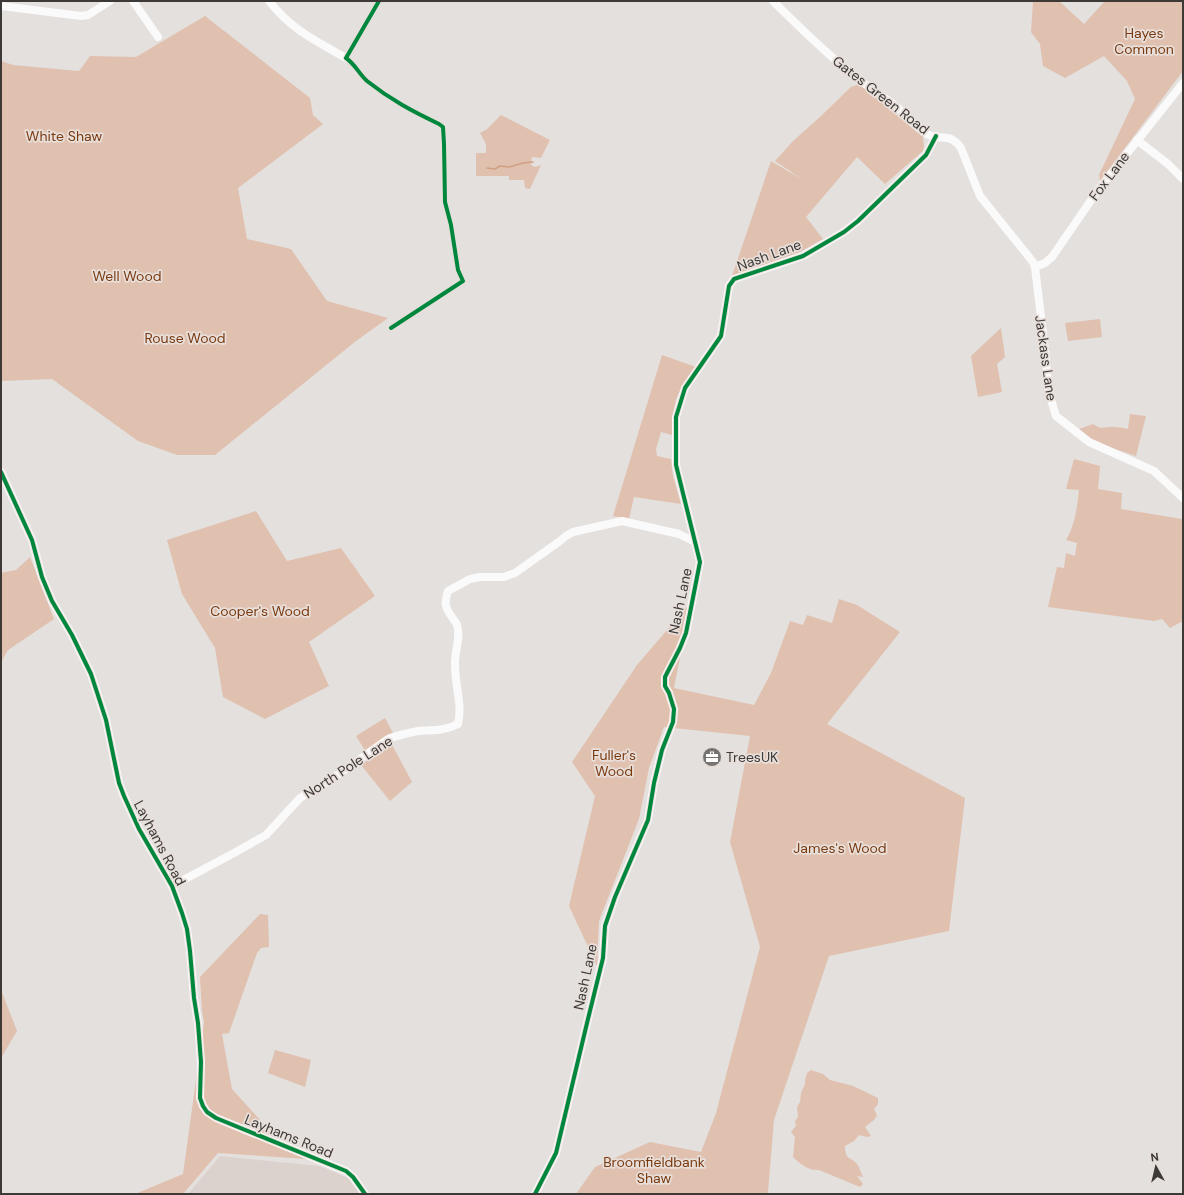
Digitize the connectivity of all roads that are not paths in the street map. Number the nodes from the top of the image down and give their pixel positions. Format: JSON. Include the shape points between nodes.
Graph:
{"nodes":[{"id":1,"x":110,"y":1,"type":"edge"},
{"id":2,"x":133,"y":1,"type":"edge"},
{"id":3,"x":269,"y":1,"type":"edge"},
{"id":4,"x":772,"y":1,"type":"edge"},
{"id":5,"x":1,"y":6,"type":"edge"},
{"id":6,"x":158,"y":37,"type":"dead end"},
{"id":7,"x":346,"y":58,"type":"dead end"},
{"id":8,"x":1183,"y":83,"type":"edge"},
{"id":9,"x":936,"y":136,"type":"junction"},
{"id":10,"x":1137,"y":140,"type":"junction"},
{"id":11,"x":1183,"y":180,"type":"edge"},
{"id":12,"x":1035,"y":267,"type":"junction"},
{"id":13,"x":1,"y":472,"type":"edge"},
{"id":14,"x":1183,"y":498,"type":"edge"},
{"id":15,"x":690,"y":522,"type":"junction"},
{"id":16,"x":679,"y":534,"type":"junction"},
{"id":17,"x":695,"y":542,"type":"junction"},
{"id":18,"x":172,"y":886,"type":"junction"},
{"id":19,"x":366,"y":1194,"type":"edge"},
{"id":20,"x":535,"y":1194,"type":"edge"}],
"edges":[{"from":1,"to":5,"type":"street","via":[[82,16]]},
{"from":2,"to":6,"type":"street"},
{"from":3,"to":7,"type":"street","via":[[294,27]]},
{"from":4,"to":9,"type":"street","name":"Gates Green Road","via":[[858,79],[899,108],[927,134]]},
{"from":8,"to":10,"type":"street","name":"Fox Lane"},
{"from":9,"to":12,"type":"street","name":"Gates Green Road","via":[[949,138],[958,143],[980,196]]},
{"from":9,"to":15,"type":"street","name":"Nash Lane","via":[[926,155],[844,232],[803,256],[734,279],[729,286],[721,336],[685,388],[676,417],[676,465]]},
{"from":10,"to":11,"type":"street","via":[[1168,164]]},
{"from":10,"to":12,"type":"street","name":"Fox Lane","via":[[1098,190],[1052,257]]},
{"from":12,"to":14,"type":"street","name":"Jackass Lane","via":[[1048,390],[1056,416],[1089,442],[1154,471]]},
{"from":13,"to":18,"type":"street","name":"Layhams Road","via":[[32,540],[52,601],[91,674],[106,720],[124,796],[139,829]]},
{"from":15,"to":16,"type":"street"},
{"from":15,"to":17,"type":"street","name":"Nash Lane"},
{"from":16,"to":17,"type":"street","name":"North Pole Lane"},
{"from":16,"to":18,"type":"street","name":"North Pole Lane","via":[[622,521],[592,527],[566,536],[515,573],[504,577],[480,577],[448,591],[445,605],[457,624],[455,662],[460,715],[458,724],[448,729],[416,732],[388,739],[329,781],[300,798],[266,835]]},
{"from":17,"to":20,"type":"street","name":"Nash Lane","via":[[700,562],[686,633],[665,677],[665,686],[674,709],[673,722],[662,750],[648,820],[605,926],[603,958],[556,1153]]},
{"from":18,"to":19,"type":"street","name":"Layhams Road","via":[[185,923],[190,950],[203,1106],[216,1118],[346,1172]]}]}
